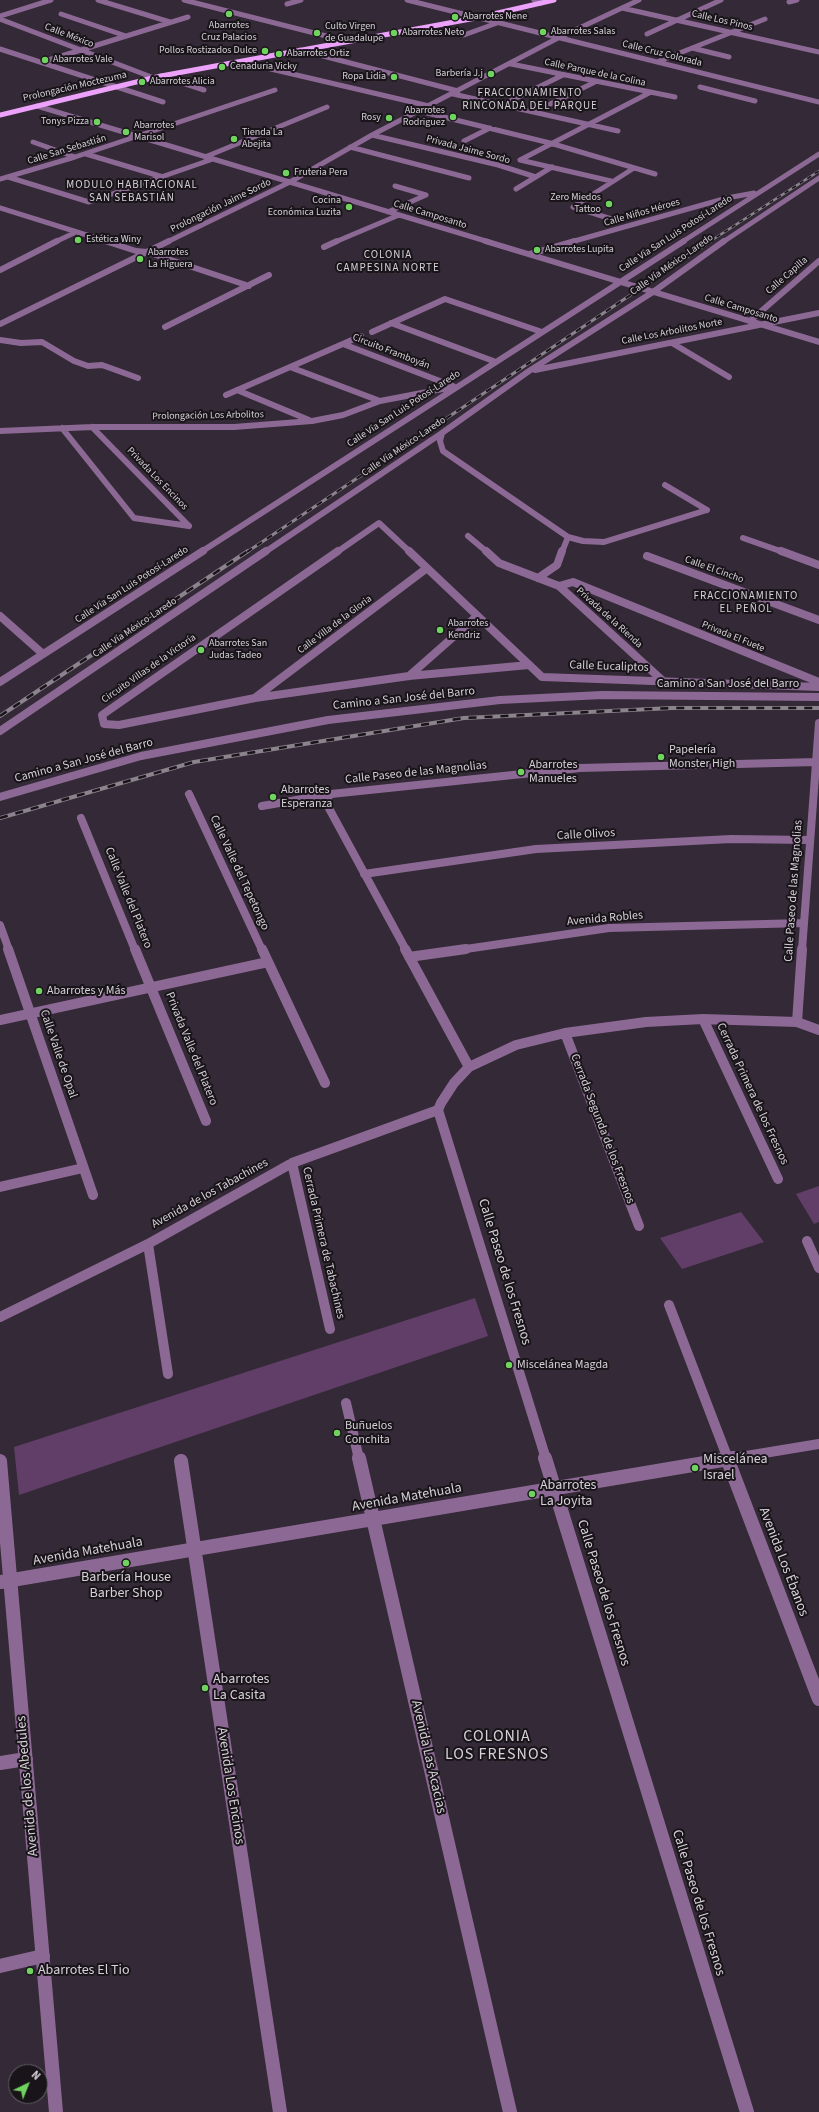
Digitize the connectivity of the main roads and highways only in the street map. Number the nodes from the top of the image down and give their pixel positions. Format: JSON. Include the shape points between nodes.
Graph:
{"nodes":[{"id":1,"x":554,"y":0,"type":"edge"},
{"id":2,"x":0,"y":115,"type":"edge"}],
"edges":[{"from":1,"to":2,"type":"main road","name":"Prolongación Moctezuma","via":[[476,18],[161,76]]}]}
